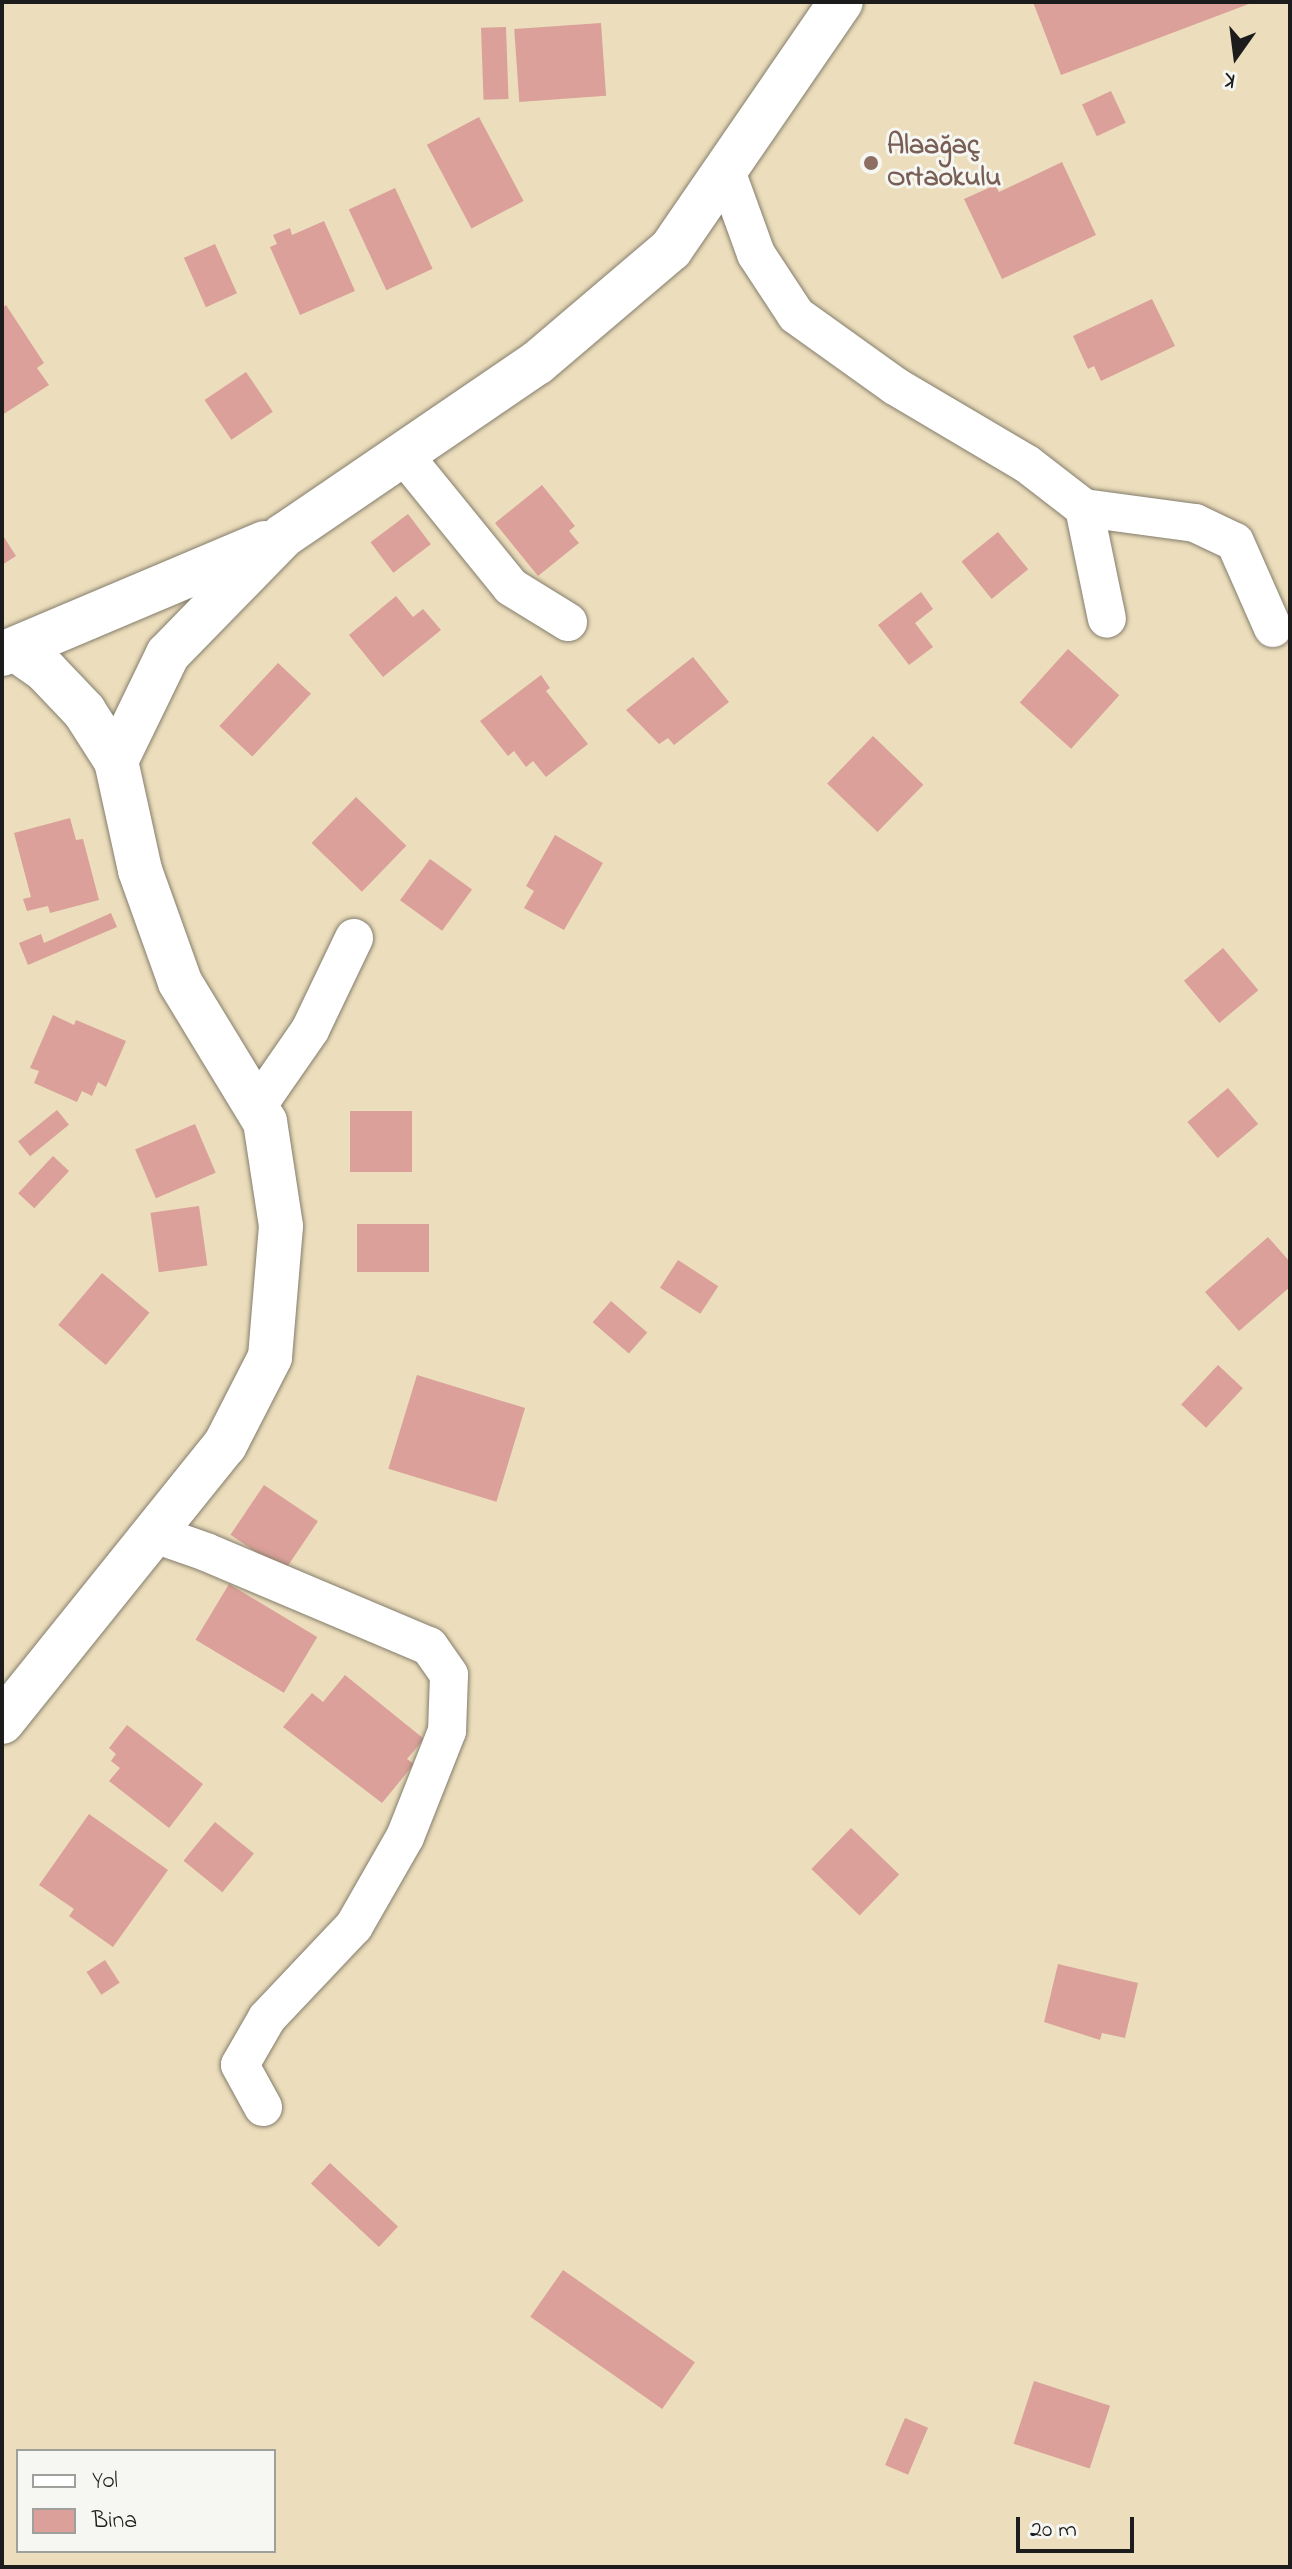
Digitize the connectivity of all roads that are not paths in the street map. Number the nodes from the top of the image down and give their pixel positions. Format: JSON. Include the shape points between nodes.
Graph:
{"nodes":[{"id":1,"x":841,"y":2,"type":"edge"},
{"id":2,"x":726,"y":171,"type":"junction"},
{"id":3,"x":403,"y":454,"type":"junction"},
{"id":4,"x":1084,"y":508,"type":"junction"},
{"id":5,"x":283,"y":536,"type":"junction"},
{"id":6,"x":1107,"y":619,"type":"dead end"},
{"id":7,"x":568,"y":622,"type":"dead end"},
{"id":8,"x":1273,"y":628,"type":"dead end"},
{"id":9,"x":8,"y":651,"type":"edge"},
{"id":10,"x":116,"y":761,"type":"junction"},
{"id":11,"x":354,"y":938,"type":"dead end"},
{"id":12,"x":256,"y":1108,"type":"junction"},
{"id":13,"x":155,"y":1534,"type":"junction"},
{"id":14,"x":2,"y":1722,"type":"edge"},
{"id":15,"x":263,"y":2107,"type":"dead end"}],
"edges":[{"from":1,"to":2,"type":"street"},
{"from":2,"to":3,"type":"street","via":[[671,249],[537,363]]},
{"from":2,"to":4,"type":"street","via":[[756,254],[796,315],[895,386],[1027,464]]},
{"from":3,"to":5,"type":"street"},
{"from":3,"to":7,"type":"street","via":[[511,587]]},
{"from":4,"to":6,"type":"street"},
{"from":4,"to":8,"type":"street","via":[[1195,523],[1235,542]]},
{"from":5,"to":9,"type":"street"},
{"from":5,"to":10,"type":"street","via":[[168,654]]},
{"from":9,"to":10,"type":"street","via":[[45,670],[84,711]]},
{"from":10,"to":12,"type":"street","via":[[140,870],[180,982]]},
{"from":11,"to":12,"type":"street","via":[[310,1030]]},
{"from":12,"to":13,"type":"street","via":[[265,1122],[281,1226],[270,1357],[225,1445]]},
{"from":13,"to":14,"type":"street"},
{"from":13,"to":15,"type":"street","via":[[429,1646],[449,1675],[447,1731],[405,1837],[354,1926],[267,2018],[240,2065]]}]}
